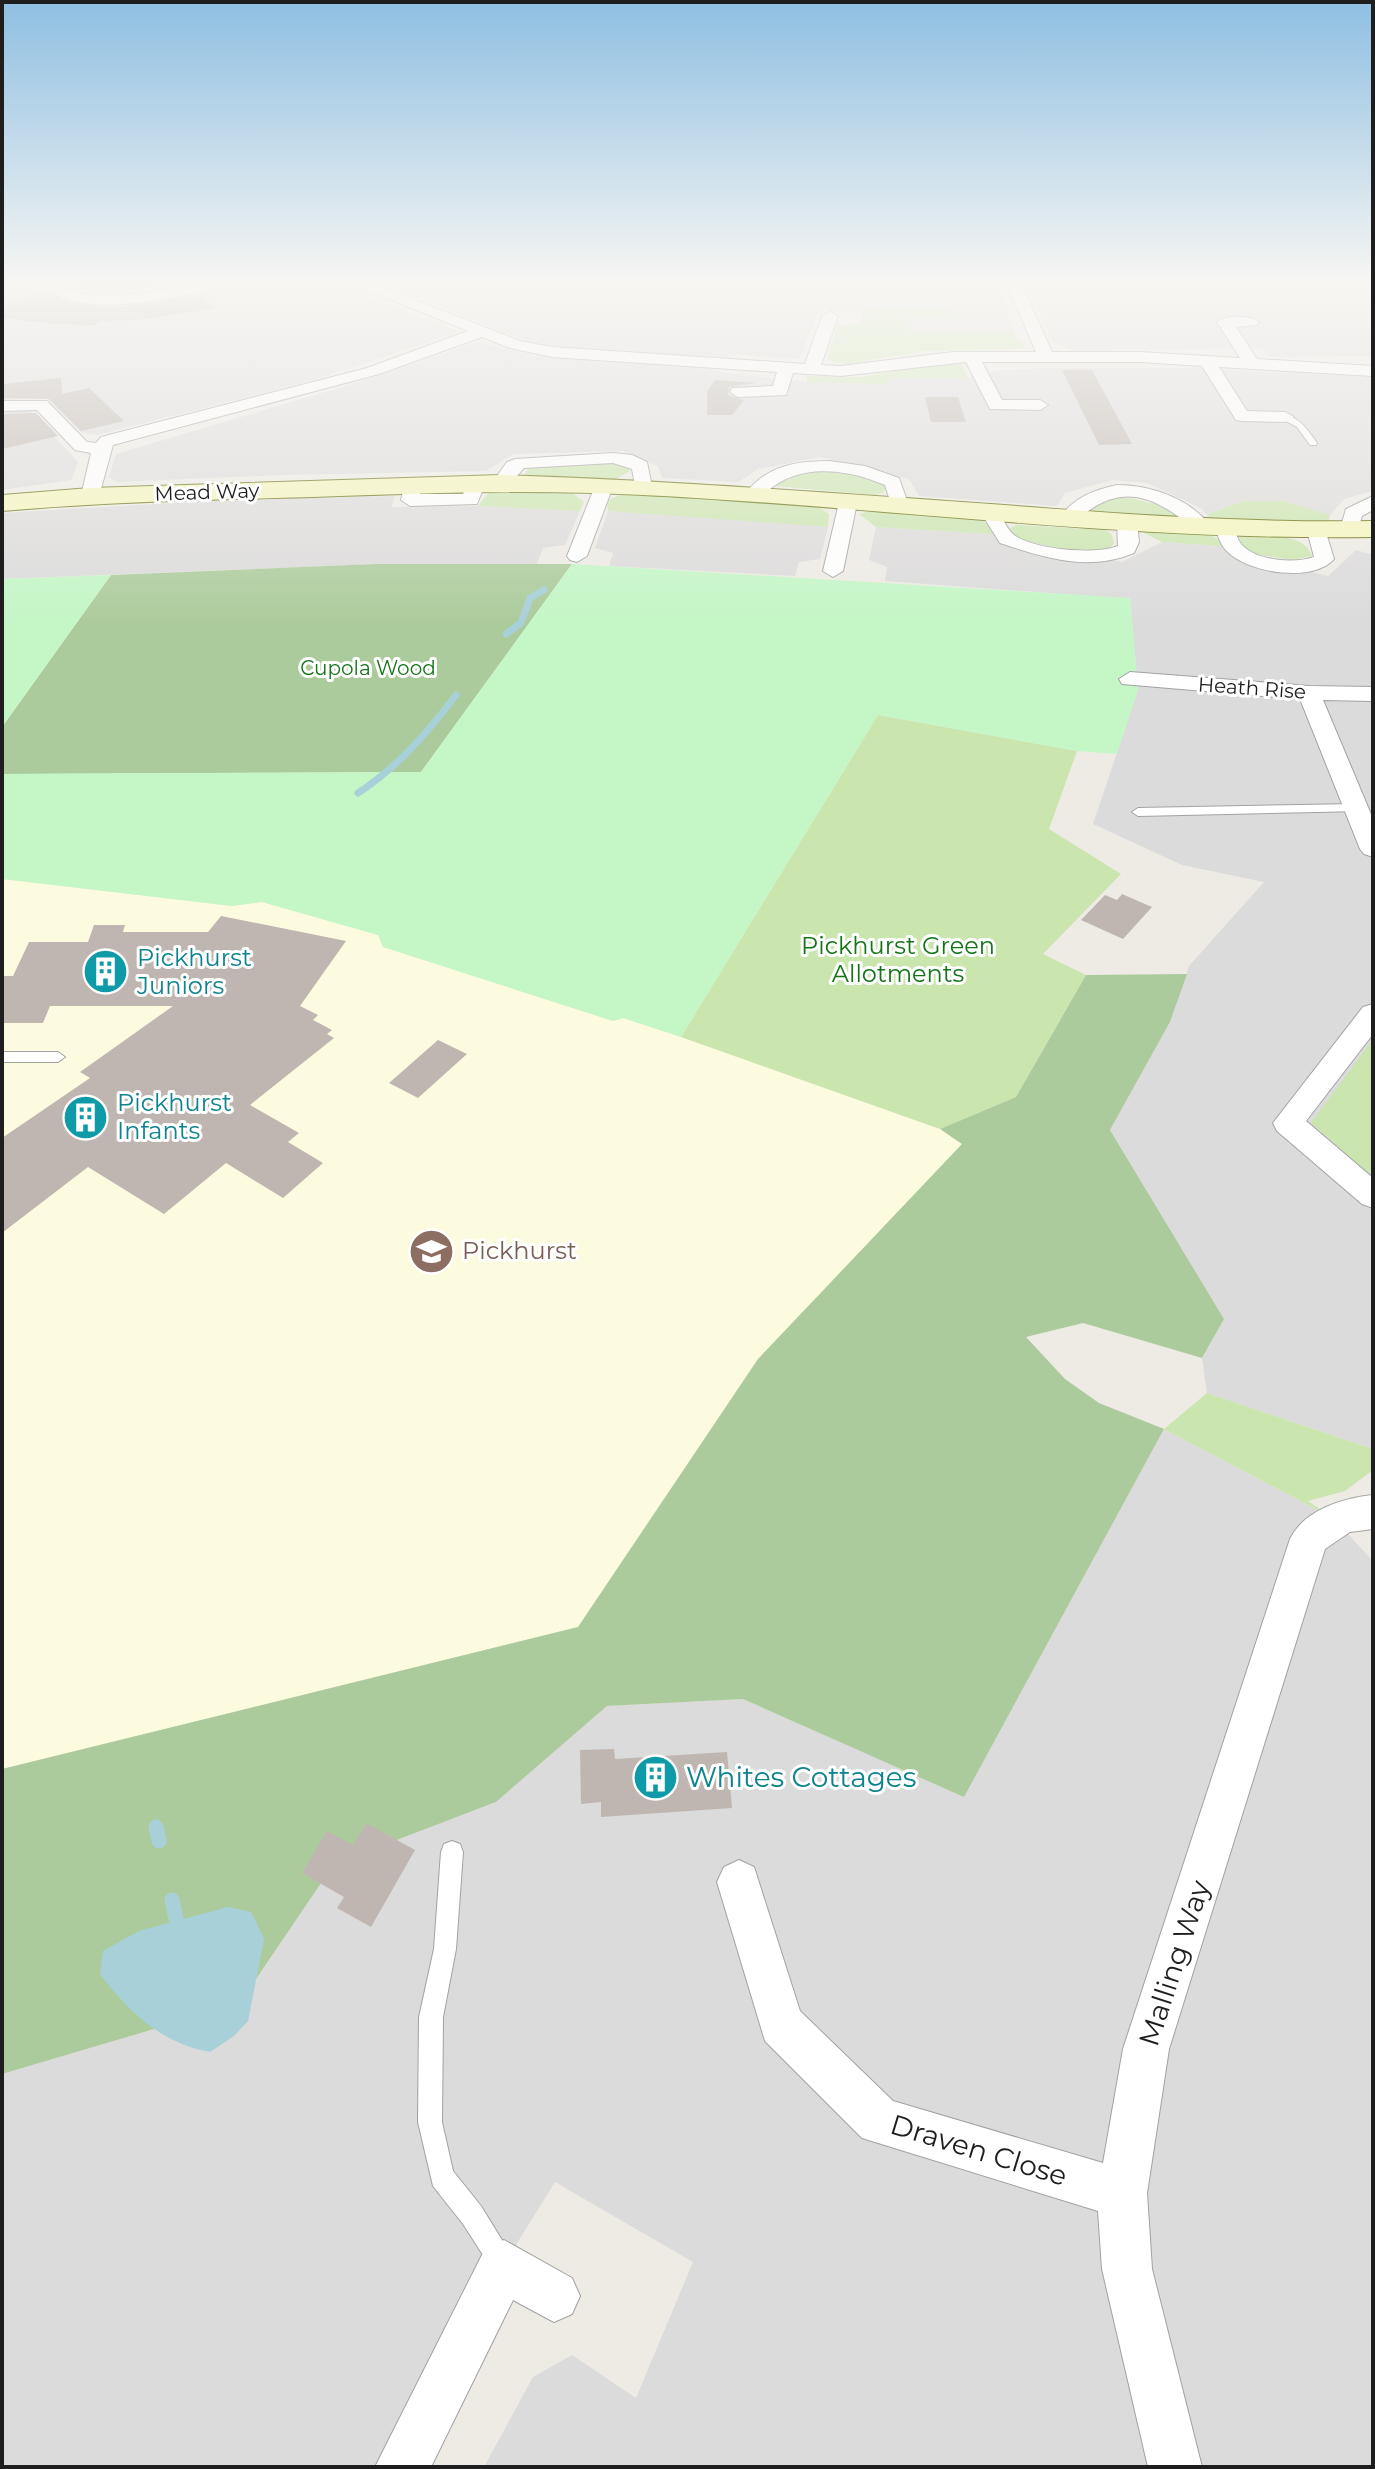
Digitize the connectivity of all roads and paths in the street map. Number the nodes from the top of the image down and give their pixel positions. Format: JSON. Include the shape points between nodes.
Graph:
{"nodes":[{"id":1,"x":284,"y":394,"type":"edge"},
{"id":2,"x":991,"y":394,"type":"edge"},
{"id":3,"x":1228,"y":394,"type":"edge"},
{"id":4,"x":1040,"y":405,"type":"dead end"},
{"id":5,"x":2,"y":406,"type":"edge"},
{"id":6,"x":1285,"y":417,"type":"joint"},
{"id":7,"x":1313,"y":443,"type":"dead end"},
{"id":8,"x":101,"y":449,"type":"junction"},
{"id":9,"x":488,"y":484,"type":"junction"},
{"id":10,"x":604,"y":486,"type":"junction"},
{"id":11,"x":643,"y":487,"type":"junction"},
{"id":12,"x":754,"y":494,"type":"junction"},
{"id":13,"x":90,"y":496,"type":"junction"},
{"id":14,"x":1373,"y":502,"type":"edge"},
{"id":15,"x":2,"y":503,"type":"edge"},
{"id":16,"x":848,"y":503,"type":"junction"},
{"id":17,"x":900,"y":506,"type":"junction"},
{"id":18,"x":990,"y":513,"type":"junction"},
{"id":19,"x":1069,"y":517,"type":"junction"},
{"id":20,"x":1127,"y":522,"type":"junction"},
{"id":21,"x":1212,"y":526,"type":"junction"},
{"id":22,"x":1362,"y":529,"type":"edge"},
{"id":23,"x":1317,"y":530,"type":"junction"},
{"id":24,"x":577,"y":556,"type":"dead end"},
{"id":25,"x":833,"y":571,"type":"dead end"},
{"id":26,"x":1130,"y":679,"type":"dead end"},
{"id":27,"x":1309,"y":693,"type":"junction"},
{"id":28,"x":1373,"y":694,"type":"edge"},
{"id":29,"x":1358,"y":808,"type":"junction"},
{"id":30,"x":1138,"y":812,"type":"dead end"},
{"id":31,"x":1373,"y":849,"type":"edge"},
{"id":32,"x":1373,"y":1014,"type":"edge"},
{"id":33,"x":2,"y":1057,"type":"edge"},
{"id":34,"x":58,"y":1057,"type":"dead end"},
{"id":35,"x":1373,"y":1196,"type":"edge"},
{"id":36,"x":1373,"y":1512,"type":"edge"},
{"id":37,"x":452,"y":1852,"type":"dead end"},
{"id":38,"x":739,"y":1882,"type":"dead end"},
{"id":39,"x":1122,"y":2193,"type":"junction"},
{"id":40,"x":504,"y":2265,"type":"junction"},
{"id":41,"x":554,"y":2296,"type":"dead end"},
{"id":42,"x":402,"y":2467,"type":"edge"},
{"id":43,"x":1175,"y":2467,"type":"edge"}],
"edges":[{"from":1,"to":8,"type":"street","via":[[116,438]]},
{"from":2,"to":4,"type":"street","via":[[996,405]]},
{"from":3,"to":6,"type":"street","via":[[1242,416]]},
{"from":5,"to":8,"type":"street","via":[[41,405],[81,446]]},
{"from":6,"to":7,"type":"lane","via":[[1300,425]]},
{"from":8,"to":13,"type":"street"},
{"from":9,"to":10,"type":"street","name":"Mead Way"},
{"from":9,"to":11,"type":"street","via":[[521,463],[613,458],[641,466]]},
{"from":9,"to":13,"type":"street","name":"Mead Way"},
{"from":10,"to":11,"type":"street","name":"Mead Way"},
{"from":10,"to":24,"type":"street"},
{"from":11,"to":12,"type":"street","name":"Mead Way"},
{"from":12,"to":16,"type":"street","name":"Mead Way"},
{"from":12,"to":17,"type":"street","via":[[781,473],[835,466],[893,482]]},
{"from":13,"to":15,"type":"street","name":"Mead Way"},
{"from":14,"to":22,"type":"street","name":"Mead Way","via":[[1353,513]]},
{"from":16,"to":17,"type":"street","name":"Mead Way"},
{"from":16,"to":25,"type":"street"},
{"from":17,"to":18,"type":"street","name":"Mead Way"},
{"from":18,"to":19,"type":"street","name":"Mead Way"},
{"from":18,"to":20,"type":"street","via":[[1007,539],[1088,557],[1127,549]]},
{"from":19,"to":20,"type":"street","name":"Mead Way"},
{"from":19,"to":21,"type":"street","via":[[1083,501],[1122,489],[1181,508]]},
{"from":20,"to":21,"type":"street","name":"Mead Way"},
{"from":21,"to":23,"type":"street","name":"Mead Way"},
{"from":21,"to":23,"type":"street","via":[[1247,557],[1298,567],[1312,567],[1324,559]]},
{"from":22,"to":23,"type":"street","name":"Mead Way"},
{"from":26,"to":27,"type":"street","name":"Heath Rise"},
{"from":27,"to":28,"type":"street","name":"Heath Rise"},
{"from":27,"to":29,"type":"street"},
{"from":29,"to":30,"type":"lane"},
{"from":29,"to":31,"type":"street"},
{"from":32,"to":35,"type":"street","via":[[1288,1123]]},
{"from":33,"to":34,"type":"lane"},
{"from":36,"to":39,"type":"street","name":"Malling Way","via":[[1353,1512],[1309,1539],[1146,2049]]},
{"from":37,"to":40,"type":"lane","via":[[445,1949],[431,2017],[430,2122],[442,2177]]},
{"from":38,"to":39,"type":"street","name":"Draven Close","via":[[781,2025],[879,2121]]},
{"from":39,"to":43,"type":"street","name":"Malling Way","via":[[1127,2269]]},
{"from":40,"to":41,"type":"street"},
{"from":40,"to":42,"type":"street"}]}
